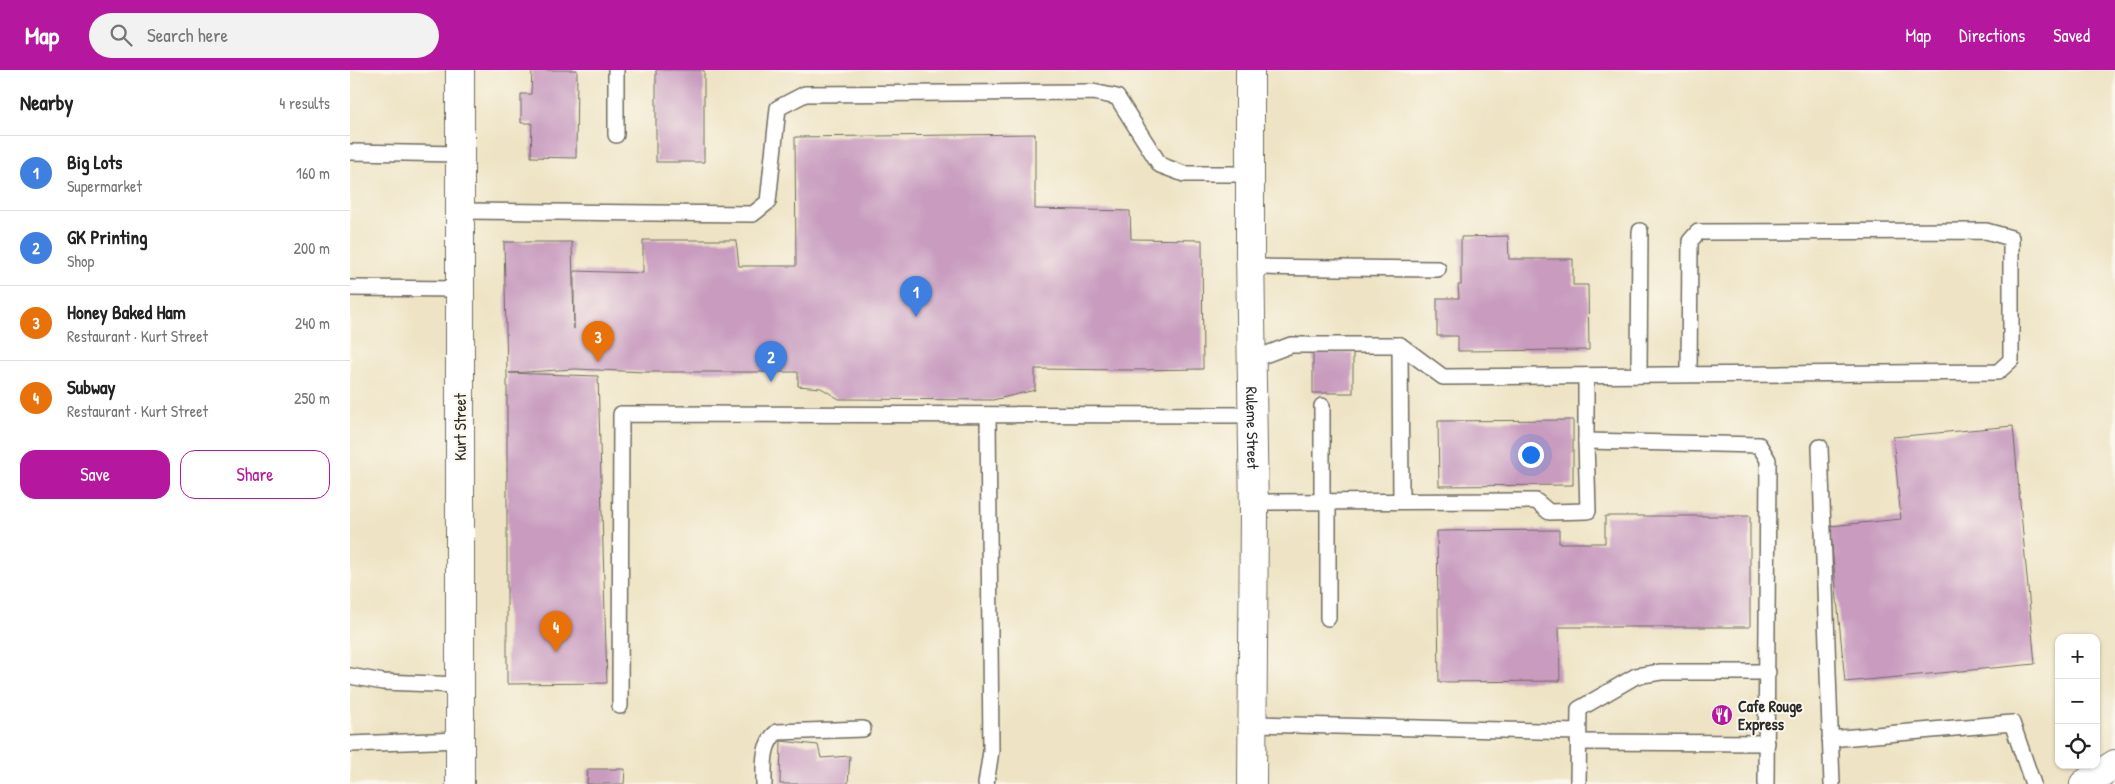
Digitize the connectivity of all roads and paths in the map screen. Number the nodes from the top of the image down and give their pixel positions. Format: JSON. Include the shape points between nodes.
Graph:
{"nodes":[{"id":1,"x":460,"y":70,"type":"edge"},
{"id":2,"x":616,"y":70,"type":"edge"},
{"id":3,"x":1250,"y":70,"type":"edge"},
{"id":4,"x":616,"y":135,"type":"dead end"},
{"id":5,"x":350,"y":152,"type":"edge"},
{"id":6,"x":460,"y":154,"type":"junction"},
{"id":7,"x":1250,"y":174,"type":"junction"},
{"id":8,"x":460,"y":211,"type":"junction"},
{"id":9,"x":1640,"y":231,"type":"dead end"},
{"id":10,"x":1250,"y":267,"type":"junction"},
{"id":11,"x":1438,"y":269,"type":"dead end"},
{"id":12,"x":350,"y":288,"type":"edge"},
{"id":13,"x":460,"y":289,"type":"junction"},
{"id":14,"x":1400,"y":345,"type":"junction"},
{"id":15,"x":1251,"y":360,"type":"junction"},
{"id":16,"x":1639,"y":375,"type":"junction"},
{"id":17,"x":1689,"y":375,"type":"junction"},
{"id":18,"x":1586,"y":376,"type":"junction"},
{"id":19,"x":1322,"y":406,"type":"dead end"},
{"id":20,"x":988,"y":415,"type":"junction"},
{"id":21,"x":1252,"y":415,"type":"junction"},
{"id":22,"x":1586,"y":441,"type":"junction"},
{"id":23,"x":1820,"y":446,"type":"dead end"},
{"id":24,"x":1325,"y":501,"type":"junction"},
{"id":25,"x":1401,"y":501,"type":"junction"},
{"id":26,"x":1254,"y":502,"type":"junction"},
{"id":27,"x":1328,"y":618,"type":"dead end"},
{"id":28,"x":1768,"y":672,"type":"junction"},
{"id":29,"x":350,"y":676,"type":"edge"},
{"id":30,"x":460,"y":686,"type":"junction"},
{"id":31,"x":620,"y":706,"type":"dead end"},
{"id":32,"x":1252,"y":724,"type":"junction"},
{"id":33,"x":863,"y":729,"type":"dead end"},
{"id":34,"x":1578,"y":737,"type":"junction"},
{"id":35,"x":1830,"y":739,"type":"junction"},
{"id":36,"x":460,"y":740,"type":"junction"},
{"id":37,"x":1767,"y":743,"type":"junction"},
{"id":38,"x":350,"y":744,"type":"edge"},
{"id":39,"x":2115,"y":764,"type":"edge"},
{"id":40,"x":460,"y":784,"type":"edge"},
{"id":41,"x":764,"y":784,"type":"edge"},
{"id":42,"x":986,"y":784,"type":"edge"},
{"id":43,"x":1252,"y":784,"type":"edge"},
{"id":44,"x":1578,"y":784,"type":"edge"},
{"id":45,"x":1766,"y":784,"type":"edge"},
{"id":46,"x":1832,"y":784,"type":"edge"},
{"id":47,"x":2033,"y":784,"type":"edge"},
{"id":48,"x":2084,"y":784,"type":"edge"}],
"edges":[{"from":1,"to":6,"type":"street","name":"Kurt Street"},
{"from":2,"to":4,"type":"lane"},
{"from":3,"to":7,"type":"street","name":"Ruleme Street"},
{"from":5,"to":6,"type":"lane"},
{"from":6,"to":8,"type":"street","name":"Kurt Street"},
{"from":7,"to":8,"type":"lane","via":[[1184,174],[1160,165],[1117,97],[1093,92],[805,94],[778,108],[768,202],[753,214]]},
{"from":7,"to":10,"type":"street","name":"Ruleme Street"},
{"from":8,"to":13,"type":"street","name":"Kurt Street"},
{"from":9,"to":16,"type":"lane"},
{"from":10,"to":11,"type":"lane"},
{"from":10,"to":15,"type":"street","name":"Ruleme Street"},
{"from":12,"to":13,"type":"lane"},
{"from":13,"to":30,"type":"street","name":"Kurt Street"},
{"from":14,"to":15,"type":"lane","via":[[1291,345]]},
{"from":14,"to":18,"type":"lane","via":[[1443,377]]},
{"from":14,"to":25,"type":"lane"},
{"from":15,"to":21,"type":"street","name":"Ruleme Street"},
{"from":16,"to":17,"type":"lane"},
{"from":16,"to":18,"type":"lane"},
{"from":17,"to":17,"type":"lane","via":[[1998,372],[2012,360],[2012,238],[1986,230],[1698,232],[1690,241]]},
{"from":18,"to":22,"type":"lane"},
{"from":19,"to":24,"type":"lane"},
{"from":20,"to":21,"type":"lane"},
{"from":20,"to":31,"type":"lane","via":[[621,414]]},
{"from":20,"to":42,"type":"lane","via":[[991,751]]},
{"from":21,"to":26,"type":"street","name":"Ruleme Street"},
{"from":22,"to":25,"type":"lane","via":[[1588,511],[1549,512],[1536,501]]},
{"from":22,"to":28,"type":"lane","via":[[1759,445],[1768,460]]},
{"from":23,"to":35,"type":"lane"},
{"from":24,"to":25,"type":"lane"},
{"from":24,"to":26,"type":"lane"},
{"from":24,"to":27,"type":"lane"},
{"from":26,"to":32,"type":"street","name":"Ruleme Street"},
{"from":28,"to":34,"type":"lane","via":[[1661,672],[1636,676],[1579,709]]},
{"from":28,"to":37,"type":"lane"},
{"from":29,"to":30,"type":"lane","via":[[383,682]]},
{"from":30,"to":36,"type":"street","name":"Kurt Street"},
{"from":32,"to":34,"type":"lane"},
{"from":32,"to":43,"type":"street","name":"Ruleme Street"},
{"from":33,"to":41,"type":"lane","via":[[777,732],[767,744]]},
{"from":34,"to":37,"type":"lane"},
{"from":34,"to":44,"type":"lane"},
{"from":35,"to":46,"type":"lane"},
{"from":35,"to":47,"type":"lane","via":[[2012,723]]},
{"from":36,"to":38,"type":"lane"},
{"from":36,"to":40,"type":"street","name":"Kurt Street"},
{"from":37,"to":45,"type":"lane"},
{"from":39,"to":48,"type":"street"}]}
